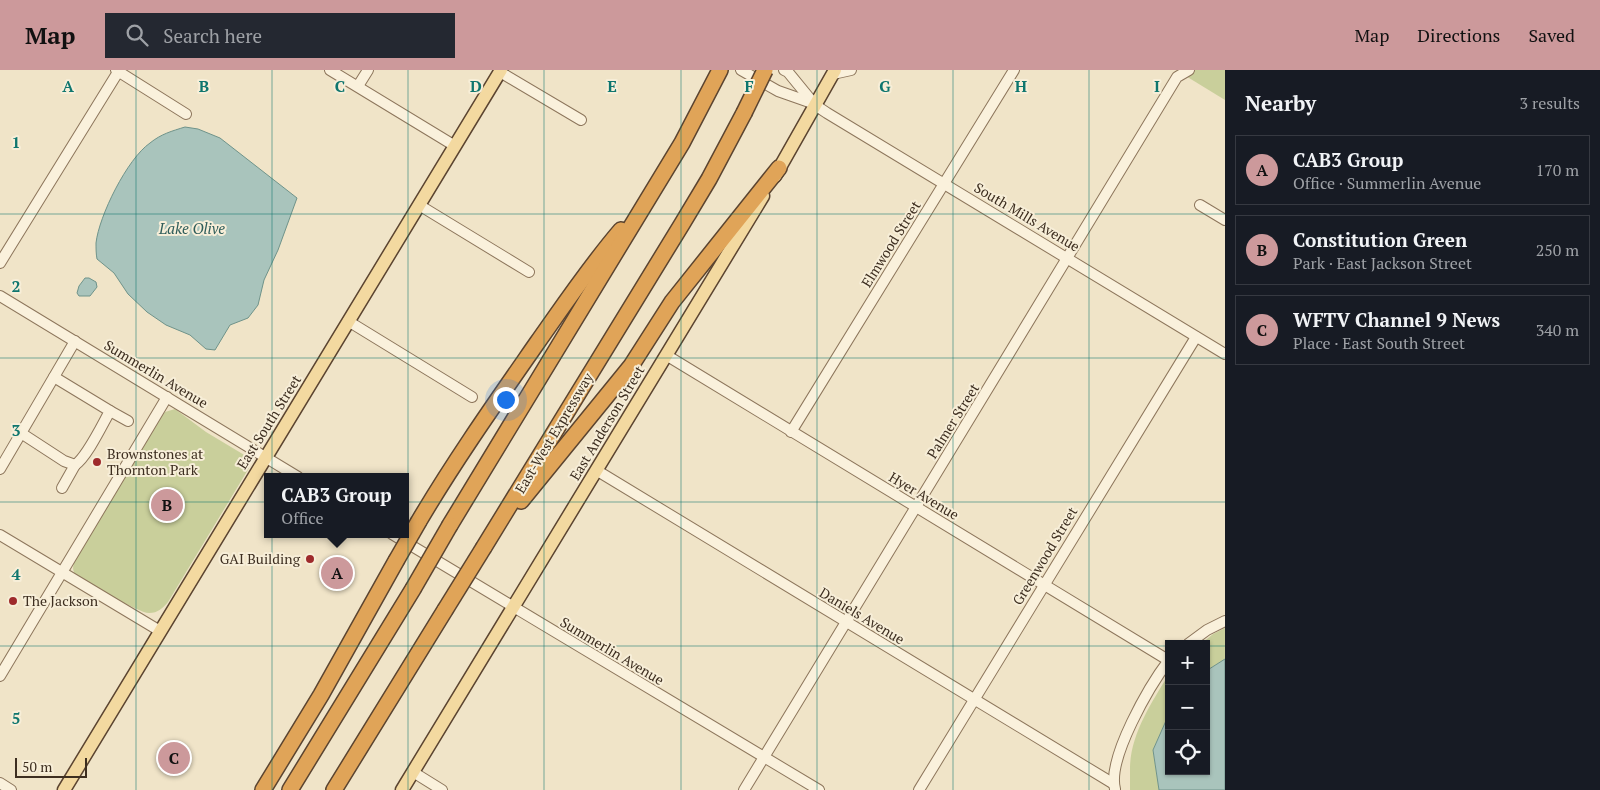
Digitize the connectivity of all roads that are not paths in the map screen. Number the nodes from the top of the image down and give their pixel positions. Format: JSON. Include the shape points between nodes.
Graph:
{"nodes":[{"id":1,"x":330,"y":70,"type":"edge"},
{"id":2,"x":368,"y":70,"type":"edge"},
{"id":3,"x":720,"y":70,"type":"edge"},
{"id":4,"x":741,"y":70,"type":"edge"},
{"id":5,"x":765,"y":70,"type":"edge"},
{"id":6,"x":784,"y":70,"type":"edge"},
{"id":7,"x":851,"y":70,"type":"edge"},
{"id":8,"x":1014,"y":70,"type":"edge"},
{"id":9,"x":1189,"y":70,"type":"edge"},
{"id":10,"x":117,"y":71,"type":"edge"},
{"id":11,"x":500,"y":71,"type":"edge"},
{"id":12,"x":834,"y":72,"type":"edge"},
{"id":13,"x":358,"y":86,"type":"junction"},
{"id":14,"x":815,"y":105,"type":"junction"},
{"id":15,"x":186,"y":114,"type":"dead end"},
{"id":16,"x":581,"y":120,"type":"dead end"},
{"id":17,"x":455,"y":146,"type":"junction"},
{"id":18,"x":779,"y":168,"type":"junction"},
{"id":19,"x":944,"y":183,"type":"junction"},
{"id":20,"x":651,"y":194,"type":"junction"},
{"id":21,"x":419,"y":205,"type":"junction"},
{"id":22,"x":1200,"y":205,"type":"dead end"},
{"id":23,"x":1225,"y":220,"type":"edge"},
{"id":24,"x":1069,"y":258,"type":"junction"},
{"id":25,"x":0,"y":263,"type":"edge"},
{"id":26,"x":529,"y":272,"type":"dead end"},
{"id":27,"x":0,"y":296,"type":"edge"},
{"id":28,"x":348,"y":321,"type":"junction"},
{"id":29,"x":1196,"y":337,"type":"junction"},
{"id":30,"x":75,"y":342,"type":"junction"},
{"id":31,"x":1223,"y":350,"type":"edge"},
{"id":32,"x":666,"y":355,"type":"junction"},
{"id":33,"x":54,"y":377,"type":"junction"},
{"id":34,"x":167,"y":397,"type":"junction"},
{"id":35,"x":472,"y":397,"type":"dead end"},
{"id":36,"x":110,"y":411,"type":"junction"},
{"id":37,"x":128,"y":421,"type":"dead end"},
{"id":38,"x":791,"y":432,"type":"junction"},
{"id":39,"x":21,"y":433,"type":"junction"},
{"id":40,"x":265,"y":457,"type":"junction"},
{"id":41,"x":75,"y":466,"type":"junction"},
{"id":42,"x":0,"y":469,"type":"edge"},
{"id":43,"x":596,"y":470,"type":"junction"},
{"id":44,"x":291,"y":473,"type":"edge"},
{"id":45,"x":62,"y":488,"type":"dead end"},
{"id":46,"x":916,"y":507,"type":"junction"},
{"id":47,"x":0,"y":535,"type":"edge"},
{"id":48,"x":399,"y":538,"type":"edge"},
{"id":49,"x":484,"y":546,"type":"junction"},
{"id":50,"x":62,"y":573,"type":"junction"},
{"id":51,"x":1044,"y":584,"type":"junction"},
{"id":52,"x":513,"y":608,"type":"junction"},
{"id":53,"x":1225,"y":621,"type":"edge"},
{"id":54,"x":845,"y":622,"type":"junction"},
{"id":55,"x":160,"y":630,"type":"junction"},
{"id":56,"x":1193,"y":640,"type":"edge"},
{"id":57,"x":1165,"y":658,"type":"edge"},
{"id":58,"x":1165,"y":665,"type":"edge"},
{"id":59,"x":0,"y":676,"type":"edge"},
{"id":60,"x":973,"y":700,"type":"junction"},
{"id":61,"x":764,"y":756,"type":"junction"},
{"id":62,"x":413,"y":772,"type":"junction"},
{"id":63,"x":0,"y":783,"type":"edge"},
{"id":64,"x":1115,"y":787,"type":"edge"},
{"id":65,"x":12,"y":790,"type":"edge"},
{"id":66,"x":64,"y":790,"type":"edge"},
{"id":67,"x":264,"y":790,"type":"edge"},
{"id":68,"x":290,"y":790,"type":"edge"},
{"id":69,"x":334,"y":790,"type":"edge"},
{"id":70,"x":402,"y":790,"type":"edge"},
{"id":71,"x":442,"y":790,"type":"edge"},
{"id":72,"x":744,"y":790,"type":"edge"},
{"id":73,"x":819,"y":790,"type":"edge"},
{"id":74,"x":919,"y":790,"type":"edge"}],
"edges":[{"from":1,"to":13,"type":"street"},
{"from":2,"to":13,"type":"street"},
{"from":3,"to":20,"type":"highway"},
{"from":4,"to":14,"type":"street","name":"South Mills Avenue","via":[[778,91]]},
{"from":5,"to":49,"type":"highway","name":"East-West Expressway","bridge":true,"via":[[709,180]]},
{"from":6,"to":14,"type":"street","name":"South Mills Avenue"},
{"from":7,"to":12,"type":"street"},
{"from":8,"to":19,"type":"street","name":"Elmwood Street"},
{"from":9,"to":24,"type":"street","name":"Palmer Street","via":[[1178,78]]},
{"from":10,"to":15,"type":"street"},
{"from":10,"to":25,"type":"street"},
{"from":11,"to":16,"type":"street"},
{"from":11,"to":17,"type":"main road","name":"East South Street"},
{"from":12,"to":14,"type":"main road","name":"East Anderson Street"},
{"from":13,"to":17,"type":"street"},
{"from":14,"to":18,"type":"main road","name":"East Anderson Street"},
{"from":14,"to":19,"type":"street","name":"South Mills Avenue"},
{"from":17,"to":21,"type":"main road","name":"East South Street"},
{"from":18,"to":32,"type":"main road","name":"East Anderson Street"},
{"from":18,"to":49,"type":"highway","via":[[683,288],[631,366]]},
{"from":19,"to":24,"type":"street","name":"South Mills Avenue"},
{"from":19,"to":38,"type":"street","name":"Elmwood Street"},
{"from":20,"to":67,"type":"highway","bridge":true,"via":[[598,257],[451,468]]},
{"from":20,"to":68,"type":"highway","bridge":true},
{"from":21,"to":26,"type":"street"},
{"from":21,"to":28,"type":"main road","name":"East South Street"},
{"from":22,"to":23,"type":"street"},
{"from":24,"to":29,"type":"street","name":"South Mills Avenue"},
{"from":24,"to":46,"type":"street","name":"Palmer Street"},
{"from":27,"to":30,"type":"street","name":"Summerlin Avenue"},
{"from":28,"to":35,"type":"street"},
{"from":28,"to":40,"type":"main road","name":"East South Street"},
{"from":29,"to":31,"type":"street","name":"South Mills Avenue"},
{"from":29,"to":51,"type":"street","name":"Greenwood Street"},
{"from":30,"to":33,"type":"street"},
{"from":30,"to":34,"type":"street","name":"Summerlin Avenue"},
{"from":32,"to":38,"type":"street","name":"Hyer Avenue"},
{"from":32,"to":43,"type":"main road","name":"East Anderson Street"},
{"from":33,"to":36,"type":"street"},
{"from":33,"to":39,"type":"street"},
{"from":34,"to":40,"type":"street","name":"Summerlin Avenue"},
{"from":34,"to":50,"type":"street"},
{"from":36,"to":37,"type":"street"},
{"from":36,"to":41,"type":"street"},
{"from":38,"to":46,"type":"street","name":"Hyer Avenue"},
{"from":39,"to":41,"type":"street"},
{"from":39,"to":42,"type":"street"},
{"from":40,"to":44,"type":"street","name":"Summerlin Avenue"},
{"from":40,"to":55,"type":"main road","name":"East South Street"},
{"from":41,"to":45,"type":"street"},
{"from":43,"to":52,"type":"main road","name":"East Anderson Street"},
{"from":43,"to":54,"type":"street","name":"Daniels Avenue"},
{"from":46,"to":51,"type":"street","name":"Hyer Avenue"},
{"from":46,"to":54,"type":"street","name":"Palmer Street"},
{"from":47,"to":50,"type":"street"},
{"from":48,"to":52,"type":"street","name":"Summerlin Avenue"},
{"from":49,"to":69,"type":"highway","name":"East-West Expressway","bridge":true},
{"from":50,"to":55,"type":"street"},
{"from":50,"to":59,"type":"street"},
{"from":51,"to":57,"type":"street","name":"Hyer Avenue"},
{"from":51,"to":60,"type":"street","name":"Greenwood Street"},
{"from":52,"to":61,"type":"street","name":"Summerlin Avenue"},
{"from":52,"to":62,"type":"main road","name":"East Anderson Street"},
{"from":53,"to":56,"type":"street"},
{"from":54,"to":60,"type":"street","name":"Daniels Avenue"},
{"from":54,"to":61,"type":"street","name":"Palmer Street"},
{"from":55,"to":66,"type":"main road","name":"East South Street"},
{"from":58,"to":64,"type":"street","via":[[1130,725],[1118,758]]},
{"from":60,"to":64,"type":"street","name":"Daniels Avenue"},
{"from":60,"to":74,"type":"street","name":"Greenwood Street"},
{"from":61,"to":72,"type":"street","name":"Palmer Street"},
{"from":61,"to":73,"type":"street","name":"Summerlin Avenue"},
{"from":62,"to":70,"type":"main road","name":"East Anderson Street"},
{"from":62,"to":71,"type":"street"},
{"from":63,"to":65,"type":"street"}]}
